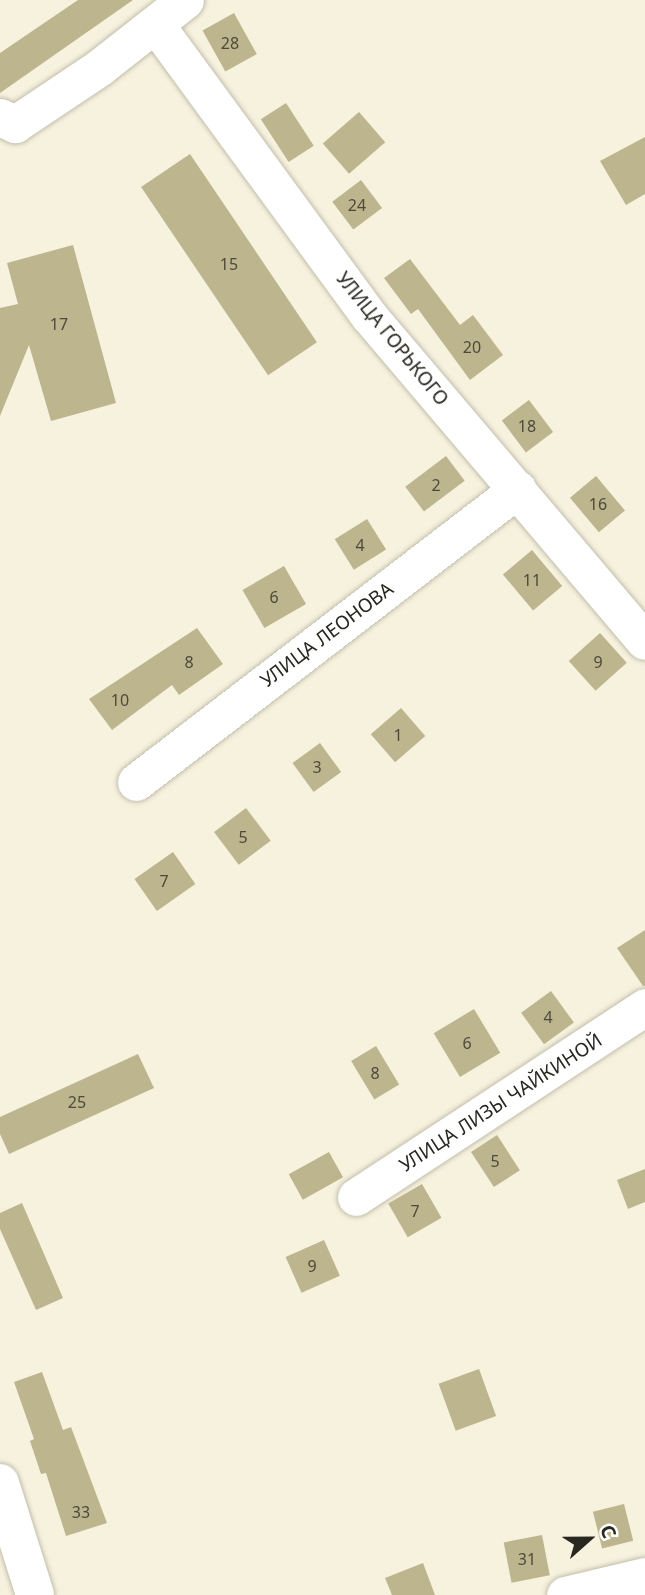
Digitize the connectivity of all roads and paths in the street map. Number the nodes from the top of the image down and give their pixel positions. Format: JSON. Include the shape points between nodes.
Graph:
{"nodes":[{"id":1,"x":185,"y":0,"type":"edge"},
{"id":2,"x":156,"y":25,"type":"junction"},
{"id":3,"x":0,"y":117,"type":"edge"},
{"id":4,"x":518,"y":489,"type":"junction"},
{"id":5,"x":645,"y":640,"type":"edge"},
{"id":6,"x":136,"y":782,"type":"dead end"},
{"id":7,"x":645,"y":1007,"type":"edge"},
{"id":8,"x":356,"y":1197,"type":"dead end"},
{"id":9,"x":0,"y":1483,"type":"edge"},
{"id":10,"x":645,"y":1576,"type":"edge"},
{"id":11,"x":35,"y":1595,"type":"edge"},
{"id":12,"x":565,"y":1595,"type":"edge"}],
"edges":[{"from":1,"to":2,"type":"street"},
{"from":2,"to":3,"type":"street","via":[[15,124]]},
{"from":2,"to":4,"type":"street","name":"УЛИЦА ГОРЬКОГО","via":[[369,316]]},
{"from":4,"to":5,"type":"street","name":"УЛИЦА ГОРЬКОГО"},
{"from":4,"to":6,"type":"street","name":"УЛИЦА ЛЕОНОВА"},
{"from":7,"to":8,"type":"street","name":"УЛИЦА ЛИЗЫ ЧАЙКИНОЙ"},
{"from":9,"to":11,"type":"highway"},
{"from":10,"to":12,"type":"street"}]}
